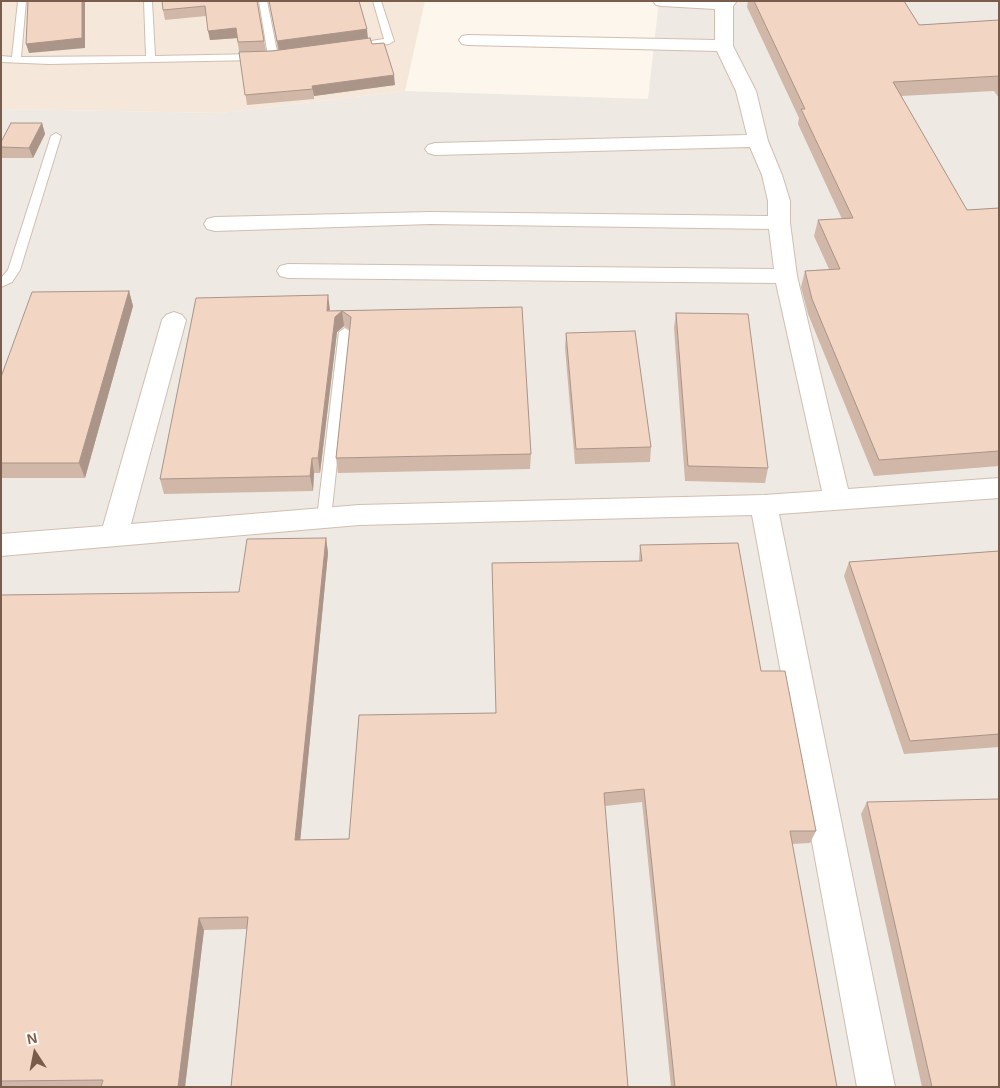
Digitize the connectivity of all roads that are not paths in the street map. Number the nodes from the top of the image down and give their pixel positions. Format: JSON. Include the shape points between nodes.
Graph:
{"nodes":[{"id":1,"x":22,"y":1,"type":"edge"},
{"id":2,"x":148,"y":1,"type":"edge"},
{"id":3,"x":263,"y":1,"type":"edge"},
{"id":4,"x":377,"y":1,"type":"edge"},
{"id":5,"x":662,"y":1,"type":"edge"},
{"id":6,"x":726,"y":2,"type":"edge"},
{"id":7,"x":468,"y":40,"type":"dead end"},
{"id":8,"x":724,"y":46,"type":"junction"},
{"id":9,"x":340,"y":47,"type":"edge"},
{"id":10,"x":151,"y":59,"type":"junction"},
{"id":11,"x":1,"y":60,"type":"edge"},
{"id":12,"x":16,"y":60,"type":"junction"},
{"id":13,"x":56,"y":136,"type":"dead end"},
{"id":14,"x":758,"y":141,"type":"junction"},
{"id":15,"x":435,"y":149,"type":"dead end"},
{"id":16,"x":779,"y":223,"type":"junction"},
{"id":17,"x":215,"y":224,"type":"dead end"},
{"id":18,"x":288,"y":271,"type":"dead end"},
{"id":19,"x":786,"y":276,"type":"junction"},
{"id":20,"x":1,"y":283,"type":"edge"},
{"id":21,"x":174,"y":320,"type":"dead end"},
{"id":22,"x":345,"y":332,"type":"edge"},
{"id":23,"x":999,"y":488,"type":"edge"},
{"id":24,"x":837,"y":500,"type":"junction"},
{"id":25,"x":764,"y":505,"type":"junction"},
{"id":26,"x":324,"y":518,"type":"junction"},
{"id":27,"x":114,"y":536,"type":"junction"},
{"id":28,"x":1,"y":545,"type":"edge"},
{"id":29,"x":876,"y":1087,"type":"edge"}],
"edges":[{"from":1,"to":12,"type":"lane"},
{"from":2,"to":10,"type":"lane"},
{"from":3,"to":10,"type":"lane","via":[[277,56]]},
{"from":4,"to":9,"type":"lane","via":[[389,41]]},
{"from":5,"to":6,"type":"street"},
{"from":6,"to":8,"type":"street"},
{"from":7,"to":8,"type":"street"},
{"from":8,"to":14,"type":"street","via":[[746,91]]},
{"from":10,"to":12,"type":"lane"},
{"from":11,"to":12,"type":"lane"},
{"from":13,"to":20,"type":"lane","via":[[14,270]]},
{"from":14,"to":15,"type":"street"},
{"from":14,"to":16,"type":"street","via":[[779,201]]},
{"from":16,"to":17,"type":"street","via":[[430,218]]},
{"from":16,"to":19,"type":"street"},
{"from":18,"to":19,"type":"street"},
{"from":19,"to":24,"type":"street"},
{"from":21,"to":27,"type":"street"},
{"from":22,"to":26,"type":"lane"},
{"from":23,"to":24,"type":"street"},
{"from":24,"to":25,"type":"street"},
{"from":25,"to":26,"type":"street"},
{"from":25,"to":29,"type":"street"},
{"from":26,"to":27,"type":"street"},
{"from":27,"to":28,"type":"street"}]}
